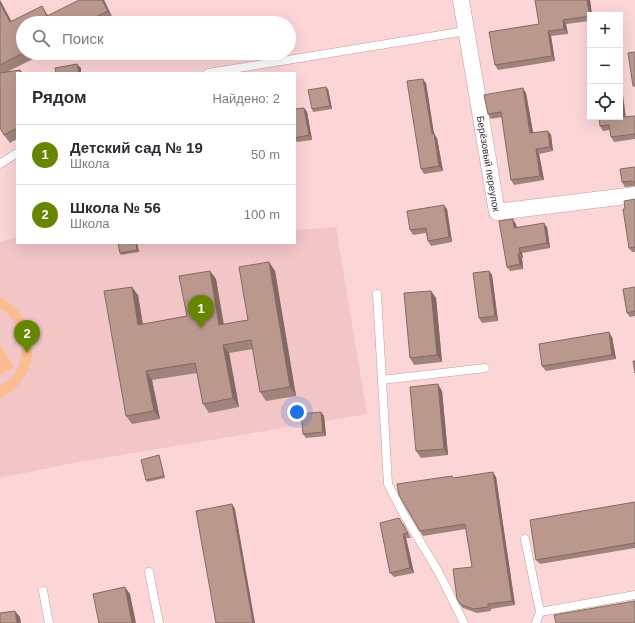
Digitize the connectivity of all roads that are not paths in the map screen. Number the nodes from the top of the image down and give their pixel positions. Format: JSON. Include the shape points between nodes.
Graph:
{"nodes":[{"id":1,"x":461,"y":0,"type":"edge"},
{"id":2,"x":466,"y":31,"type":"junction"},
{"id":3,"x":296,"y":59,"type":"edge"},
{"id":4,"x":288,"y":60,"type":"edge"},
{"id":5,"x":214,"y":72,"type":"edge"},
{"id":6,"x":16,"y":153,"type":"edge"},
{"id":7,"x":0,"y":164,"type":"edge"},
{"id":8,"x":635,"y":195,"type":"edge"},
{"id":9,"x":377,"y":294,"type":"dead end"},
{"id":10,"x":486,"y":368,"type":"dead end"},
{"id":11,"x":382,"y":380,"type":"junction"},
{"id":12,"x":524,"y":538,"type":"dead end"},
{"id":13,"x":149,"y":572,"type":"dead end"},
{"id":14,"x":43,"y":591,"type":"dead end"},
{"id":15,"x":635,"y":595,"type":"edge"},
{"id":16,"x":540,"y":612,"type":"junction"},
{"id":17,"x":49,"y":623,"type":"edge"},
{"id":18,"x":159,"y":623,"type":"edge"},
{"id":19,"x":464,"y":623,"type":"edge"},
{"id":20,"x":536,"y":623,"type":"edge"}],
"edges":[{"from":1,"to":2,"type":"street","name":"Берёзовый переулок"},
{"from":2,"to":3,"type":"lane"},
{"from":2,"to":8,"type":"street","name":"Берёзовый переулок","via":[[496,212]]},
{"from":4,"to":5,"type":"lane"},
{"from":6,"to":7,"type":"lane"},
{"from":9,"to":11,"type":"lane"},
{"from":10,"to":11,"type":"lane"},
{"from":11,"to":19,"type":"lane","via":[[388,484],[438,570]]},
{"from":12,"to":16,"type":"lane"},
{"from":13,"to":18,"type":"lane"},
{"from":14,"to":17,"type":"lane"},
{"from":15,"to":16,"type":"lane"},
{"from":16,"to":20,"type":"lane"}]}
